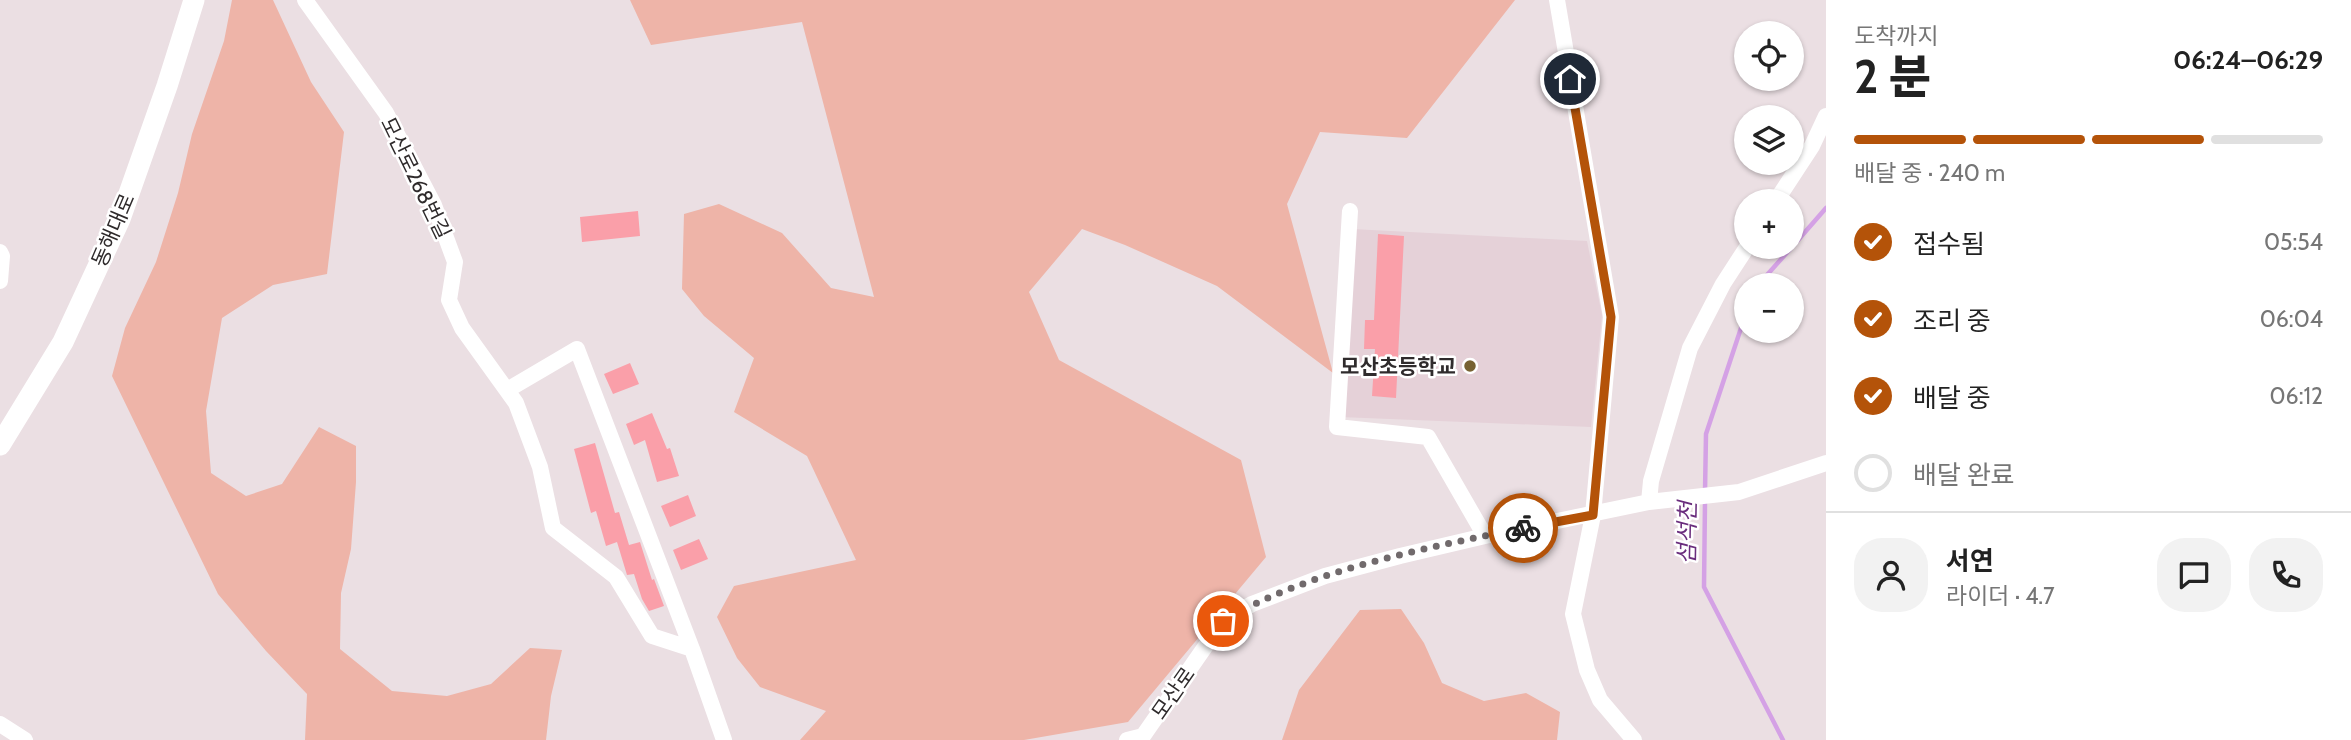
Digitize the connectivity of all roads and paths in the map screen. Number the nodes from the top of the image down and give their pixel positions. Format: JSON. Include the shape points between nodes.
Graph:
{"nodes":[{"id":1,"x":194,"y":0,"type":"edge"},
{"id":2,"x":305,"y":0,"type":"edge"},
{"id":3,"x":1557,"y":0,"type":"edge"},
{"id":4,"x":1826,"y":116,"type":"edge"},
{"id":5,"x":1784,"y":189,"type":"edge"},
{"id":6,"x":1350,"y":211,"type":"dead end"},
{"id":7,"x":0,"y":252,"type":"edge"},
{"id":8,"x":1739,"y":259,"type":"edge"},
{"id":9,"x":0,"y":281,"type":"edge"},
{"id":10,"x":507,"y":390,"type":"junction"},
{"id":11,"x":0,"y":445,"type":"edge"},
{"id":12,"x":1826,"y":463,"type":"edge"},
{"id":13,"x":1649,"y":502,"type":"junction"},
{"id":14,"x":1593,"y":515,"type":"junction"},
{"id":15,"x":1485,"y":536,"type":"junction"},
{"id":16,"x":692,"y":649,"type":"junction"},
{"id":17,"x":0,"y":724,"type":"edge"},
{"id":18,"x":25,"y":740,"type":"edge"},
{"id":19,"x":724,"y":740,"type":"edge"},
{"id":20,"x":1127,"y":740,"type":"edge"},
{"id":21,"x":1634,"y":740,"type":"edge"}],
"edges":[{"from":1,"to":11,"type":"main road","name":"동해대로","via":[[120,219],[63,342]]},
{"from":2,"to":10,"type":"street","name":"모산로268번길","via":[[386,113],[434,205],[455,262],[449,300],[462,328]]},
{"from":3,"to":14,"type":"street","via":[[1611,317]]},
{"from":4,"to":5,"type":"street"},
{"from":6,"to":15,"type":"street","via":[[1337,427],[1428,437]]},
{"from":7,"to":9,"type":"street"},
{"from":8,"to":13,"type":"street","via":[[1690,348]]},
{"from":10,"to":16,"type":"street","name":"모산로268번길","via":[[540,467],[553,528],[617,577],[652,636]]},
{"from":10,"to":16,"type":"street","via":[[577,349]]},
{"from":12,"to":13,"type":"street","name":"모산로","via":[[1740,492]]},
{"from":13,"to":14,"type":"street","name":"모산로"},
{"from":14,"to":15,"type":"street","name":"모산로"},
{"from":14,"to":21,"type":"street","via":[[1573,614],[1600,700]]},
{"from":15,"to":20,"type":"street","name":"모산로","via":[[1325,576],[1252,604],[1223,621],[1143,736]]},
{"from":16,"to":19,"type":"street"},
{"from":17,"to":18,"type":"street"}]}
